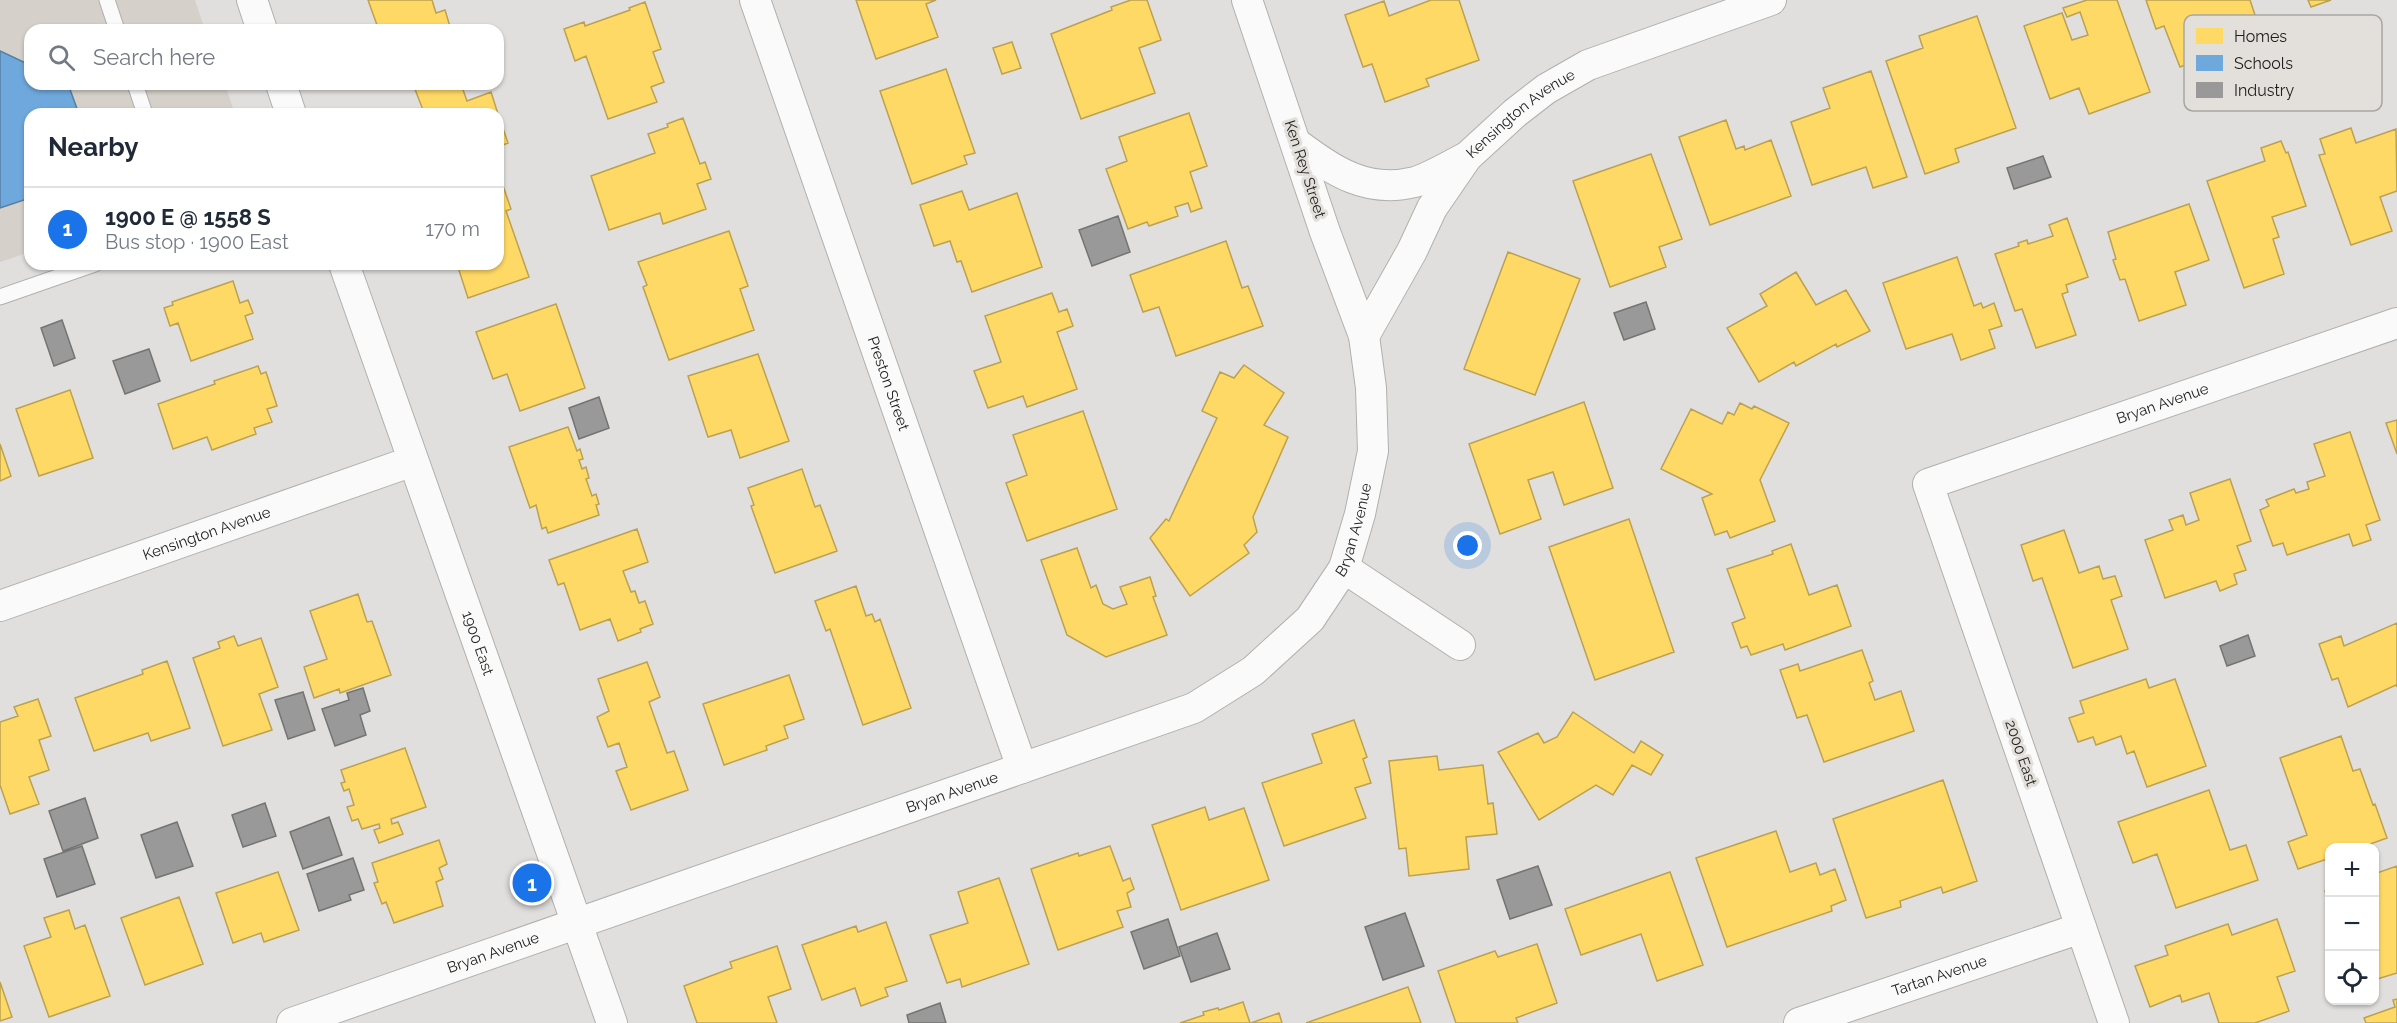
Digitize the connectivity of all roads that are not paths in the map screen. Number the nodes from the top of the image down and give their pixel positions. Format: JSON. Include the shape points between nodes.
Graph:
{"nodes":[{"id":1,"x":107,"y":0,"type":"edge"},
{"id":2,"x":252,"y":0,"type":"edge"},
{"id":3,"x":755,"y":0,"type":"edge"},
{"id":4,"x":1247,"y":0,"type":"edge"},
{"id":5,"x":1771,"y":0,"type":"edge"},
{"id":6,"x":1739,"y":5,"type":"edge"},
{"id":7,"x":115,"y":24,"type":"edge"},
{"id":8,"x":260,"y":24,"type":"edge"},
{"id":9,"x":137,"y":90,"type":"edge"},
{"id":10,"x":283,"y":90,"type":"edge"},
{"id":11,"x":143,"y":108,"type":"edge"},
{"id":12,"x":289,"y":108,"type":"edge"},
{"id":13,"x":1297,"y":144,"type":"junction"},
{"id":14,"x":1467,"y":157,"type":"junction"},
{"id":15,"x":78,"y":270,"type":"edge"},
{"id":16,"x":346,"y":270,"type":"edge"},
{"id":17,"x":0,"y":297,"type":"edge"},
{"id":18,"x":2397,"y":324,"type":"edge"},
{"id":19,"x":1364,"y":336,"type":"junction"},
{"id":20,"x":413,"y":461,"type":"junction"},
{"id":21,"x":1928,"y":484,"type":"joint"},
{"id":22,"x":1344,"y":568,"type":"junction"},
{"id":23,"x":0,"y":606,"type":"edge"},
{"id":24,"x":1460,"y":645,"type":"dead end"},
{"id":25,"x":1022,"y":768,"type":"junction"},
{"id":26,"x":577,"y":923,"type":"junction"},
{"id":27,"x":2081,"y":928,"type":"junction"},
{"id":28,"x":292,"y":1023,"type":"edge"},
{"id":29,"x":612,"y":1023,"type":"edge"},
{"id":30,"x":1799,"y":1023,"type":"edge"},
{"id":31,"x":2114,"y":1023,"type":"edge"}],
"edges":[{"from":1,"to":7,"type":"lane"},
{"from":2,"to":8,"type":"street"},
{"from":3,"to":25,"type":"street","name":"Preston Street"},
{"from":4,"to":13,"type":"street","name":"Ken Rey Street"},
{"from":5,"to":6,"type":"street","name":"Kensington Avenue"},
{"from":6,"to":14,"type":"street","name":"Kensington Avenue","via":[[1588,66],[1538,95]]},
{"from":9,"to":11,"type":"lane"},
{"from":10,"to":12,"type":"street"},
{"from":13,"to":14,"type":"street","via":[[1336,172],[1377,186],[1415,182]]},
{"from":13,"to":19,"type":"street","name":"Ken Rey Street"},
{"from":14,"to":19,"type":"street","name":"Kensington Avenue","via":[[1432,208]]},
{"from":15,"to":17,"type":"lane"},
{"from":16,"to":20,"type":"street","name":"1900 East"},
{"from":18,"to":21,"type":"street","name":"Bryan Avenue"},
{"from":19,"to":22,"type":"street","name":"Bryan Avenue","via":[[1373,451]]},
{"from":20,"to":23,"type":"street","name":"Kensington Avenue"},
{"from":20,"to":26,"type":"street","name":"1900 East"},
{"from":21,"to":27,"type":"street","name":"2000 East"},
{"from":22,"to":24,"type":"street"},
{"from":22,"to":25,"type":"street","name":"Bryan Avenue","via":[[1310,619],[1252,671],[1194,708]]},
{"from":25,"to":26,"type":"street","name":"Bryan Avenue"},
{"from":26,"to":28,"type":"street","name":"Bryan Avenue"},
{"from":26,"to":29,"type":"street","name":"1900 East"},
{"from":27,"to":30,"type":"street","name":"Tartan Avenue"},
{"from":27,"to":31,"type":"street","name":"2000 East"}]}
